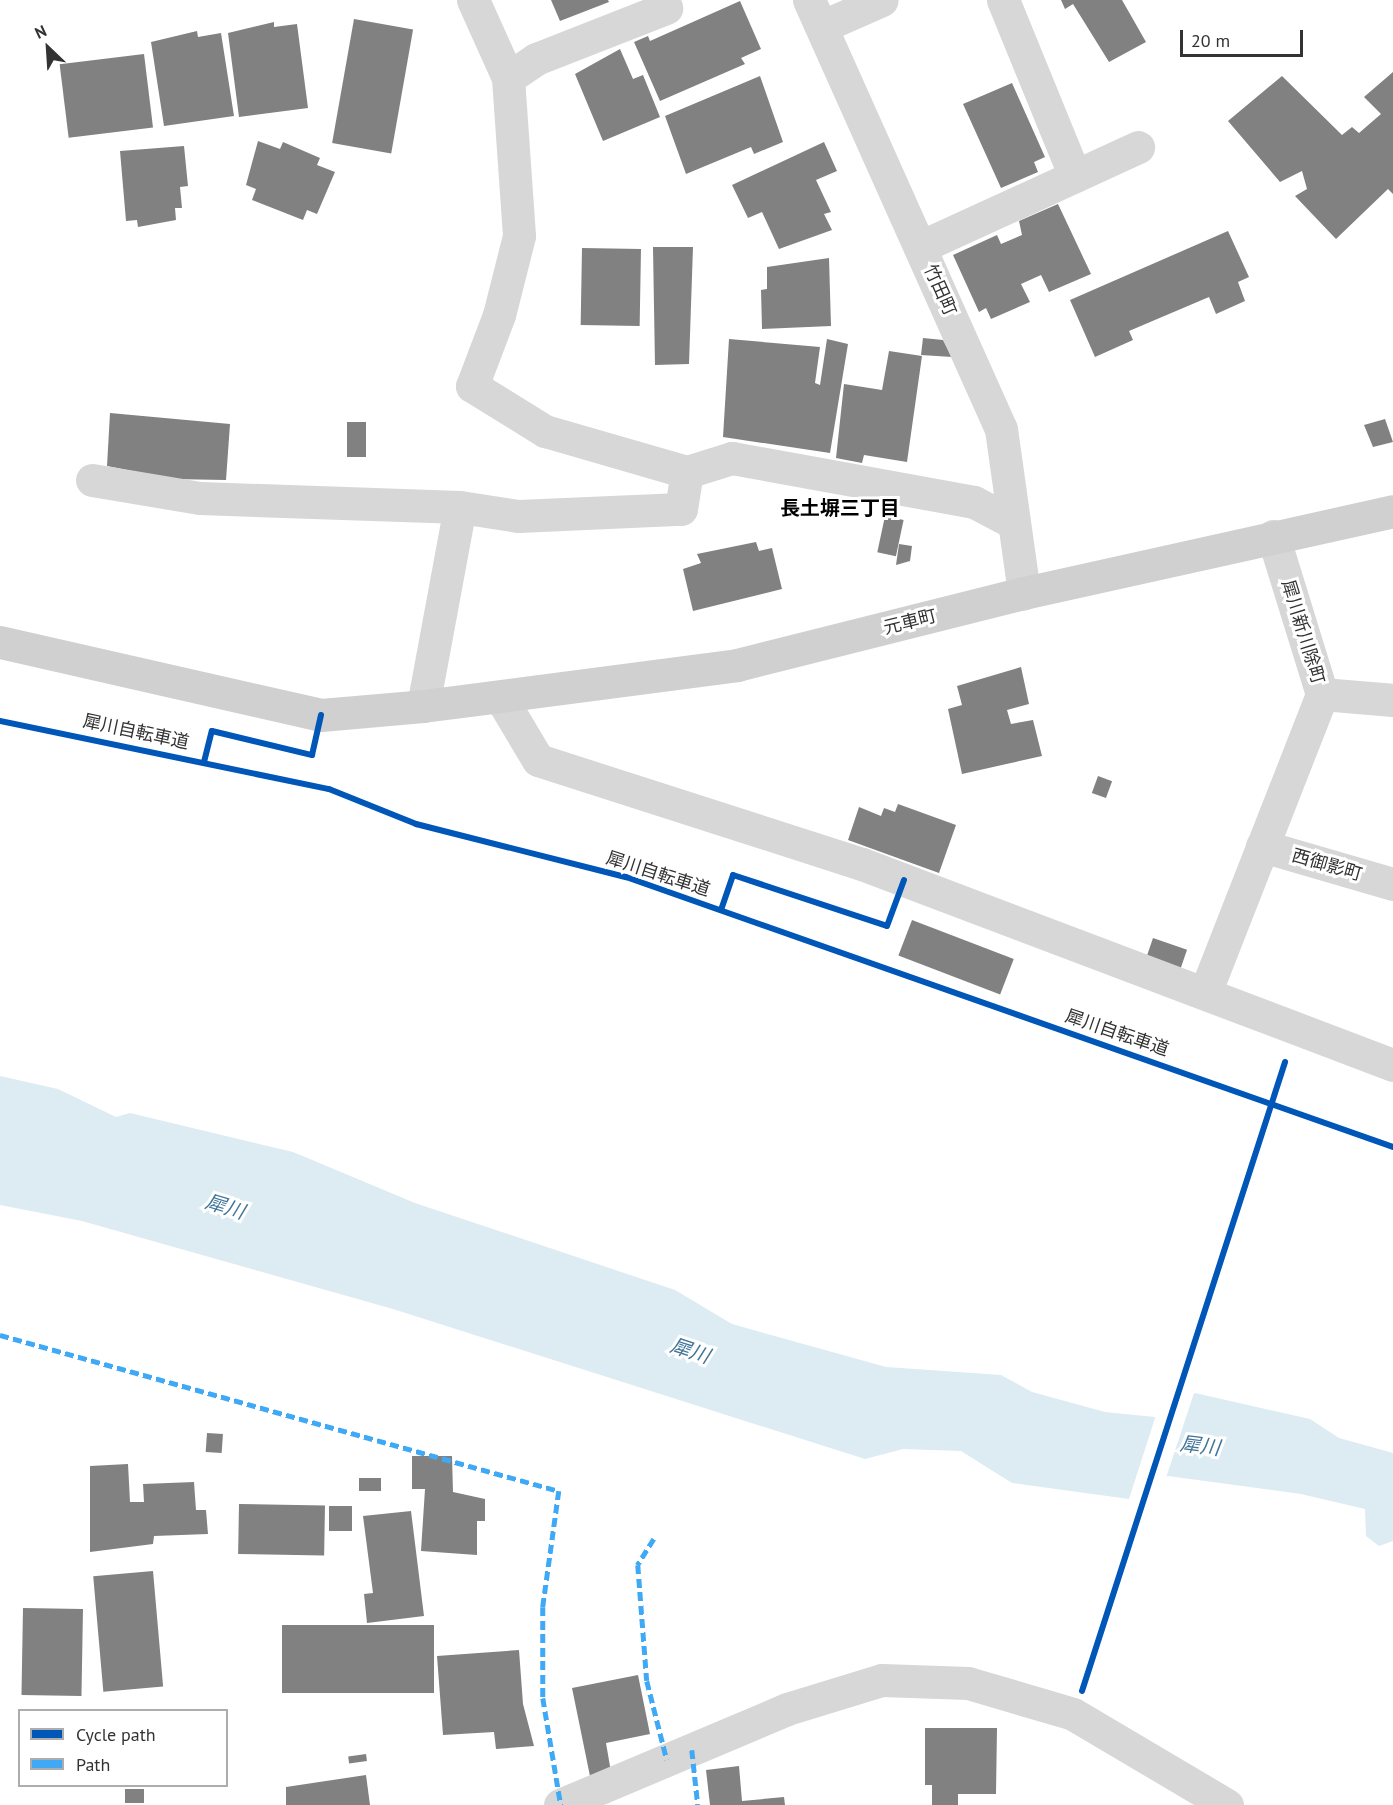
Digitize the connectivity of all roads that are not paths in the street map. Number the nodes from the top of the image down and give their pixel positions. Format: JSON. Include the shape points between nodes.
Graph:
{"nodes":[{"id":1,"x":473,"y":0,"type":"edge"},
{"id":2,"x":882,"y":0,"type":"edge"},
{"id":3,"x":1003,"y":0,"type":"edge"},
{"id":4,"x":666,"y":8,"type":"dead end"},
{"id":5,"x":816,"y":13,"type":"edge"},
{"id":6,"x":507,"y":78,"type":"junction"},
{"id":7,"x":1138,"y":147,"type":"dead end"},
{"id":8,"x":1075,"y":176,"type":"junction"},
{"id":9,"x":921,"y":247,"type":"junction"},
{"id":10,"x":687,"y":472,"type":"junction"},
{"id":11,"x":92,"y":480,"type":"dead end"},
{"id":12,"x":460,"y":507,"type":"junction"},
{"id":13,"x":1393,"y":511,"type":"edge"},
{"id":14,"x":1014,"y":523,"type":"junction"},
{"id":15,"x":1273,"y":536,"type":"junction"},
{"id":16,"x":1024,"y":593,"type":"junction"},
{"id":17,"x":0,"y":642,"type":"edge"},
{"id":18,"x":1322,"y":694,"type":"junction"},
{"id":19,"x":501,"y":698,"type":"junction"},
{"id":20,"x":1393,"y":700,"type":"edge"},
{"id":21,"x":423,"y":706,"type":"junction"},
{"id":22,"x":1262,"y":846,"type":"junction"},
{"id":23,"x":1393,"y":884,"type":"edge"},
{"id":24,"x":1205,"y":993,"type":"junction"},
{"id":25,"x":1393,"y":1065,"type":"edge"},
{"id":26,"x":561,"y":1805,"type":"edge"},
{"id":27,"x":1227,"y":1805,"type":"edge"}],
"edges":[{"from":1,"to":6,"type":"street"},
{"from":2,"to":5,"type":"street"},
{"from":3,"to":8,"type":"street"},
{"from":4,"to":6,"type":"street","via":[[536,59]]},
{"from":5,"to":9,"type":"street","name":"竹田町"},
{"from":6,"to":10,"type":"street","via":[[519,236],[500,315],[472,386],[545,431]]},
{"from":7,"to":8,"type":"street"},
{"from":8,"to":9,"type":"street"},
{"from":9,"to":14,"type":"street","name":"竹田町","via":[[1001,429]]},
{"from":10,"to":12,"type":"street","via":[[681,509],[519,516]]},
{"from":10,"to":14,"type":"street","via":[[732,458],[974,502]]},
{"from":11,"to":12,"type":"street","via":[[200,498]]},
{"from":12,"to":21,"type":"street"},
{"from":13,"to":15,"type":"street","name":"元車町"},
{"from":14,"to":16,"type":"street","name":"竹田町"},
{"from":15,"to":16,"type":"street","name":"元車町"},
{"from":15,"to":18,"type":"street","name":"犀川新川除町"},
{"from":16,"to":19,"type":"street","name":"元車町","via":[[737,665]]},
{"from":17,"to":21,"type":"street","name":"元車町","via":[[321,715]]},
{"from":18,"to":20,"type":"street","name":"犀川新川除町"},
{"from":18,"to":22,"type":"street"},
{"from":19,"to":21,"type":"street","name":"元車町"},
{"from":19,"to":24,"type":"street","via":[[538,760],[862,864]]},
{"from":22,"to":23,"type":"street","name":"西御影町"},
{"from":22,"to":24,"type":"street"},
{"from":24,"to":25,"type":"street"},
{"from":26,"to":27,"type":"street","via":[[788,1709],[882,1680],[968,1683],[1073,1714]]}]}
